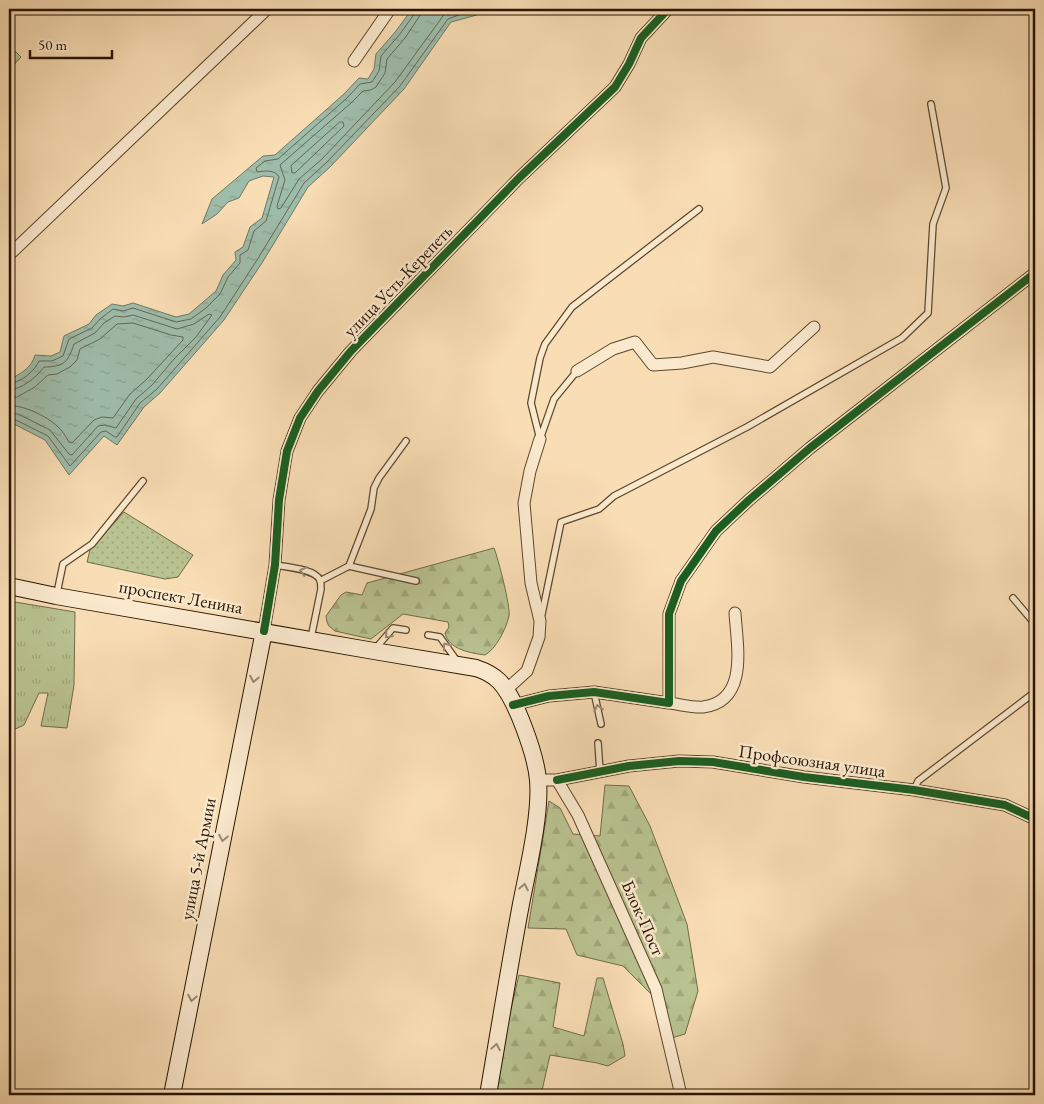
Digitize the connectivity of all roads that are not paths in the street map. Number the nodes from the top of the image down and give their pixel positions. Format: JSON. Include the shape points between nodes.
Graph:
{"nodes":[{"id":1,"x":268,"y":9,"type":"edge"},
{"id":2,"x":390,"y":9,"type":"edge"},
{"id":3,"x":668,"y":9,"type":"edge"},
{"id":4,"x":354,"y":61,"type":"dead end"},
{"id":5,"x":931,"y":104,"type":"dead end"},
{"id":6,"x":699,"y":209,"type":"dead end"},
{"id":7,"x":9,"y":255,"type":"edge"},
{"id":8,"x":1035,"y":273,"type":"edge"},
{"id":9,"x":814,"y":327,"type":"dead end"},
{"id":10,"x":576,"y":371,"type":"joint"},
{"id":11,"x":540,"y":439,"type":"junction"},
{"id":12,"x":406,"y":441,"type":"dead end"},
{"id":13,"x":143,"y":481,"type":"dead end"},
{"id":14,"x":275,"y":565,"type":"junction"},
{"id":15,"x":349,"y":566,"type":"junction"},
{"id":16,"x":320,"y":580,"type":"junction"},
{"id":17,"x":416,"y":581,"type":"dead end"},
{"id":18,"x":9,"y":586,"type":"edge"},
{"id":19,"x":56,"y":596,"type":"junction"},
{"id":20,"x":1013,"y":598,"type":"dead end"},
{"id":21,"x":735,"y":614,"type":"dead end"},
{"id":22,"x":540,"y":620,"type":"junction"},
{"id":23,"x":1035,"y":624,"type":"edge"},
{"id":24,"x":406,"y":630,"type":"dead end"},
{"id":25,"x":264,"y":631,"type":"junction"},
{"id":26,"x":428,"y":635,"type":"dead end"},
{"id":27,"x":310,"y":640,"type":"junction"},
{"id":28,"x":374,"y":651,"type":"junction"},
{"id":29,"x":460,"y":665,"type":"junction"},
{"id":30,"x":506,"y":690,"type":"junction"},
{"id":31,"x":594,"y":692,"type":"junction"},
{"id":32,"x":1035,"y":692,"type":"edge"},
{"id":33,"x":669,"y":703,"type":"junction"},
{"id":34,"x":513,"y":705,"type":"junction"},
{"id":35,"x":602,"y":724,"type":"dead end"},
{"id":36,"x":598,"y":743,"type":"dead end"},
{"id":37,"x":600,"y":772,"type":"junction"},
{"id":38,"x":538,"y":780,"type":"junction"},
{"id":39,"x":557,"y":780,"type":"junction"},
{"id":40,"x":914,"y":790,"type":"junction"},
{"id":41,"x":1035,"y":819,"type":"edge"},
{"id":42,"x":172,"y":1095,"type":"edge"},
{"id":43,"x":488,"y":1095,"type":"edge"},
{"id":44,"x":681,"y":1095,"type":"edge"}],
"edges":[{"from":1,"to":7,"type":"street"},
{"from":2,"to":4,"type":"street"},
{"from":3,"to":14,"type":"street","name":"улица Усть-Керепеть","via":[[641,38],[615,87],[506,192],[351,351],[318,391],[300,418],[287,451],[279,500]]},
{"from":5,"to":22,"type":"lane","via":[[946,188],[933,224],[928,313],[902,338],[747,427],[614,496],[598,509],[561,522]]},
{"from":6,"to":11,"type":"lane","via":[[572,307],[545,344],[531,403]]},
{"from":8,"to":33,"type":"street","via":[[810,448],[716,531],[681,581],[669,614]]},
{"from":9,"to":10,"type":"street","via":[[770,367],[713,356],[653,366],[635,342],[613,349]]},
{"from":10,"to":11,"type":"lane","via":[[554,399]]},
{"from":11,"to":22,"type":"street","via":[[524,502],[531,583]]},
{"from":12,"to":15,"type":"lane","via":[[374,488],[371,510]]},
{"from":13,"to":19,"type":"lane","via":[[92,544],[63,564]]},
{"from":16,"to":14,"type":"lane","one_way":true,"via":[[308,572]]},
{"from":14,"to":25,"type":"street","name":"улица Усть-Керепеть"},
{"from":15,"to":16,"type":"lane"},
{"from":15,"to":17,"type":"lane"},
{"from":16,"to":27,"type":"lane"},
{"from":18,"to":19,"type":"main road","name":"проспект Ленина"},
{"from":19,"to":25,"type":"main road","name":"проспект Ленина"},
{"from":20,"to":23,"type":"lane"},
{"from":21,"to":33,"type":"street","via":[[737,670],[734,688],[721,702],[702,707]]},
{"from":22,"to":30,"type":"street","via":[[539,637],[527,671]]},
{"from":24,"to":28,"type":"lane","one_way":true,"via":[[393,628]]},
{"from":25,"to":27,"type":"main road","name":"проспект Ленина"},
{"from":25,"to":42,"type":"main road","name":"улица 5-й Армии","one_way":true},
{"from":29,"to":26,"type":"lane","one_way":true,"via":[[440,637]]},
{"from":27,"to":28,"type":"main road","name":"проспект Ленина"},
{"from":28,"to":29,"type":"main road","name":"проспект Ленина"},
{"from":29,"to":30,"type":"main road","name":"проспект Ленина","via":[[492,676]]},
{"from":30,"to":34,"type":"main road"},
{"from":31,"to":33,"type":"street"},
{"from":31,"to":34,"type":"street","via":[[549,696]]},
{"from":35,"to":31,"type":"lane","one_way":true},
{"from":32,"to":40,"type":"lane","via":[[918,781]]},
{"from":34,"to":38,"type":"main road","via":[[528,739]]},
{"from":36,"to":37,"type":"lane"},
{"from":37,"to":39,"type":"street","name":"Профсоюзная улица"},
{"from":37,"to":40,"type":"street","name":"Профсоюзная улица","via":[[679,761],[713,762]]},
{"from":38,"to":39,"type":"street"},
{"from":43,"to":38,"type":"main road","one_way":true,"via":[[534,832]]},
{"from":39,"to":44,"type":"street","name":"Блок-Пост","via":[[578,815],[656,989]]},
{"from":40,"to":41,"type":"street","name":"Профсоюзная улица","via":[[1006,805]]}]}
